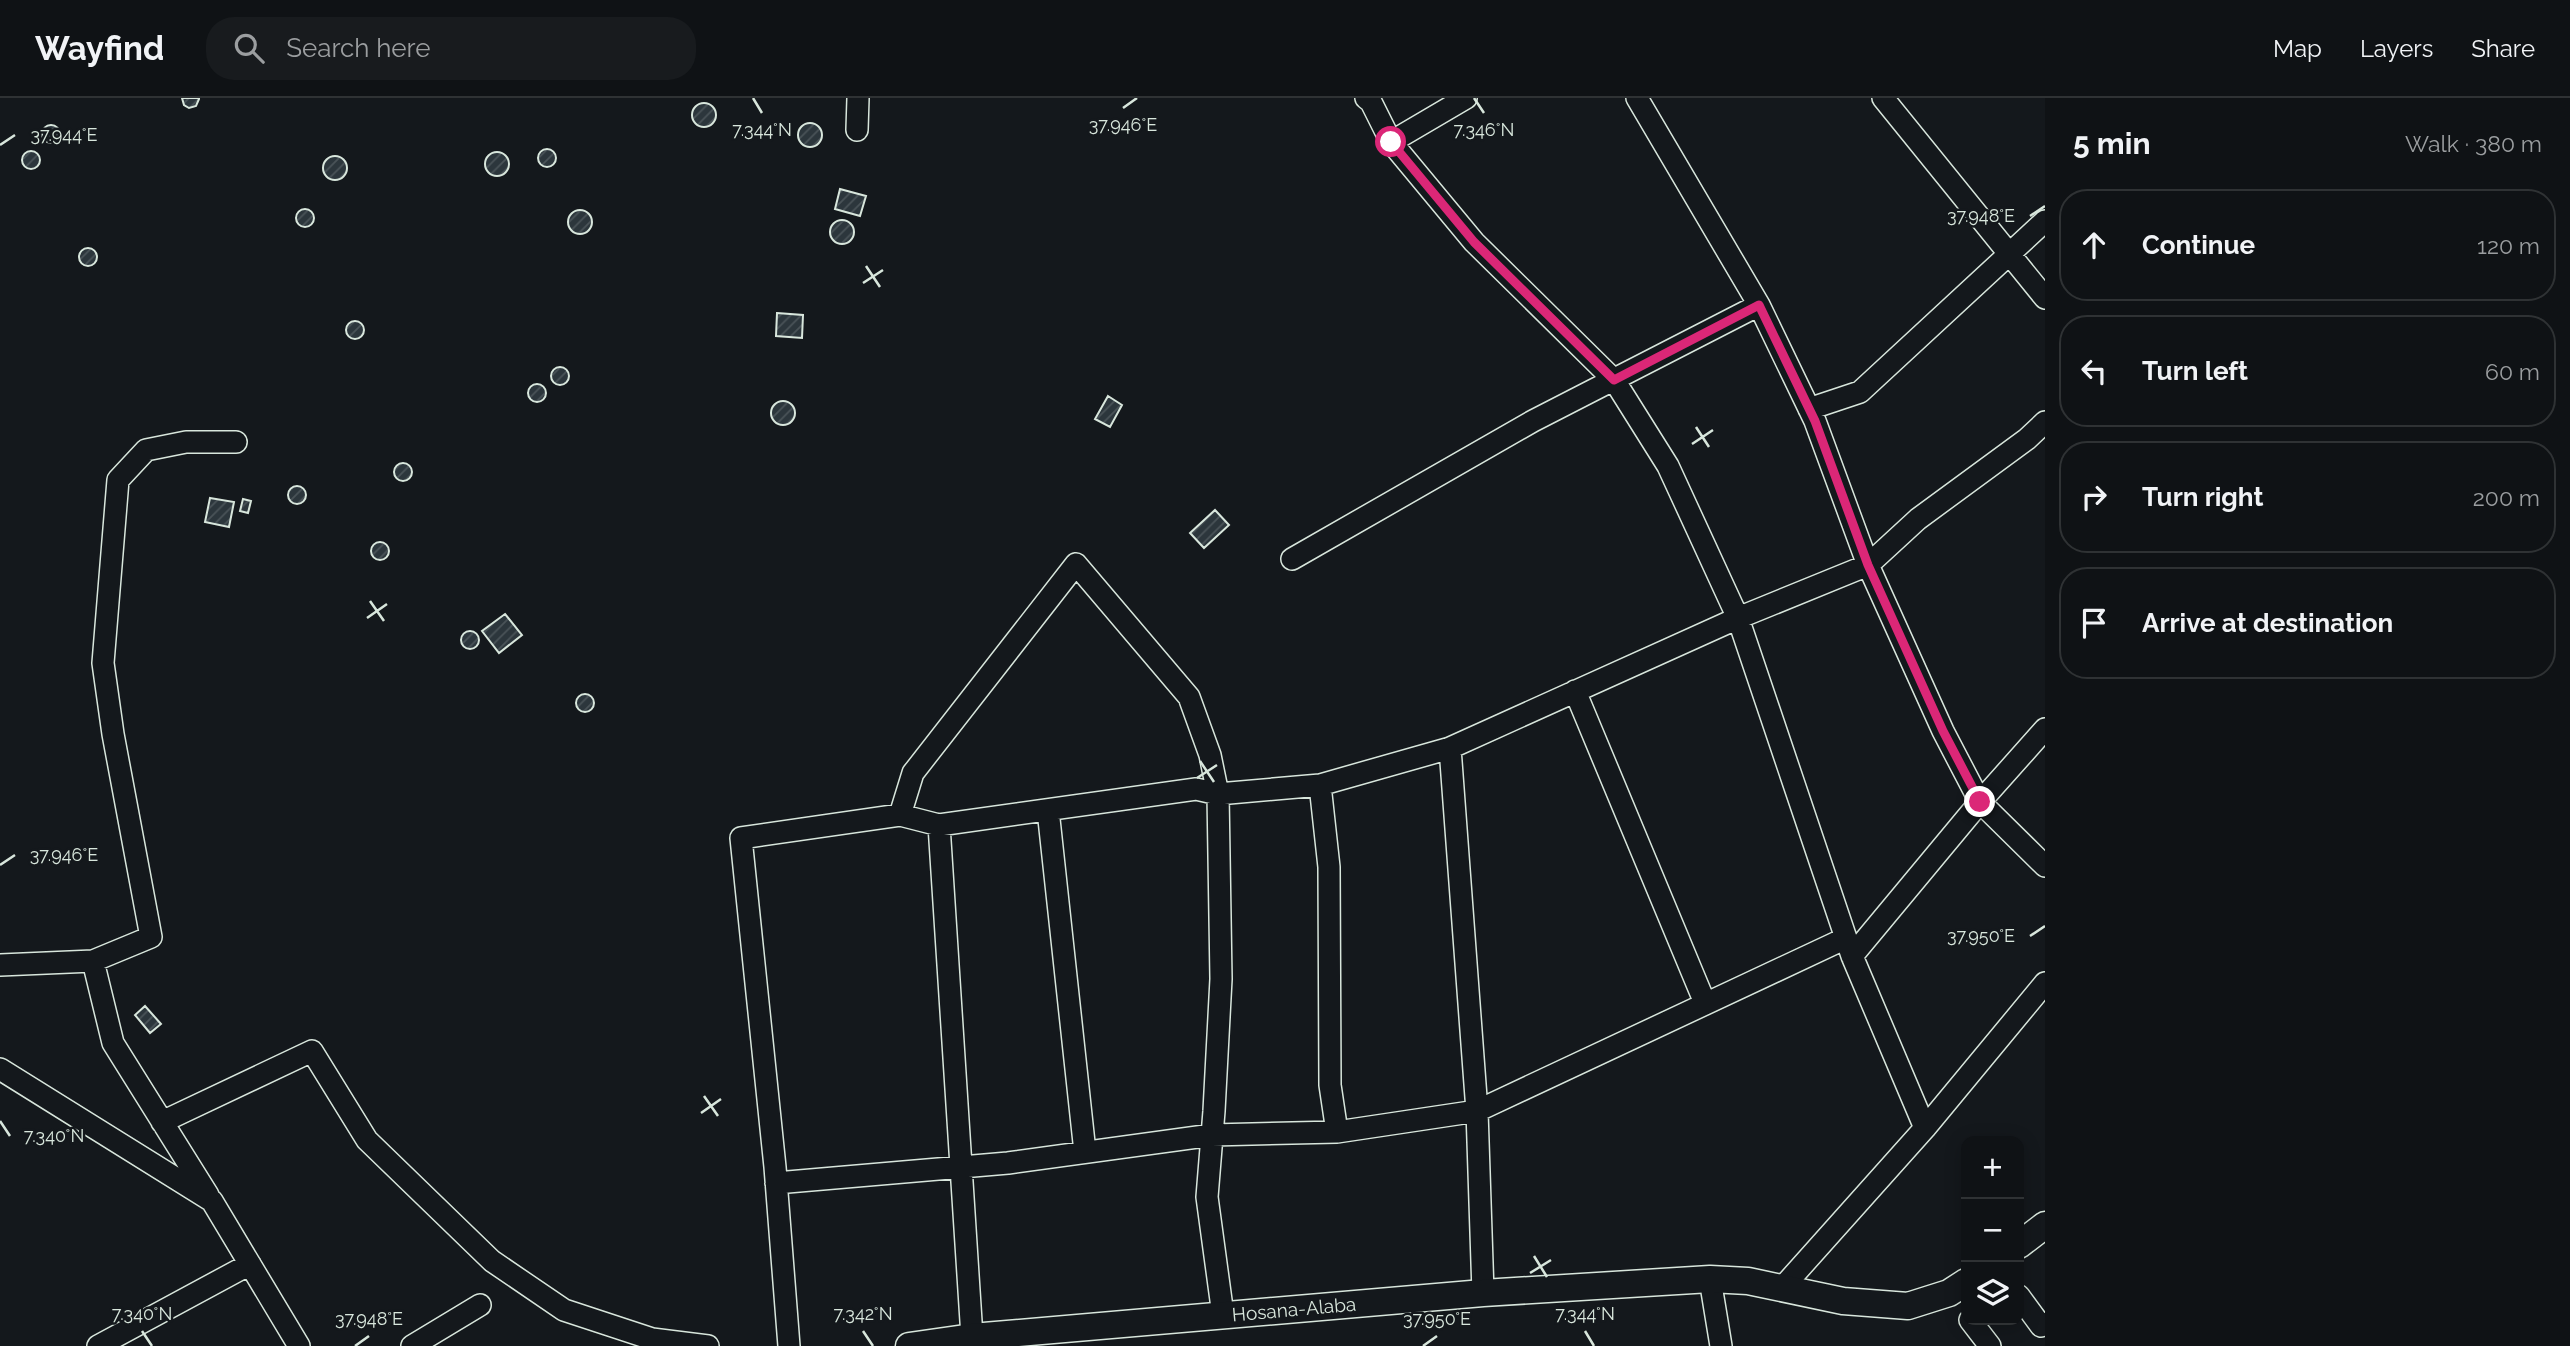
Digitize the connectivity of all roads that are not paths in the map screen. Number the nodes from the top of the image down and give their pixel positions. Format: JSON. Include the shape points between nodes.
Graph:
{"nodes":[{"id":1,"x":858,"y":98,"type":"edge"},
{"id":2,"x":1366,"y":98,"type":"edge"},
{"id":3,"x":1466,"y":98,"type":"edge"},
{"id":4,"x":1637,"y":98,"type":"edge"},
{"id":5,"x":1883,"y":98,"type":"edge"},
{"id":6,"x":857,"y":130,"type":"dead end"},
{"id":7,"x":1391,"y":142,"type":"junction"},
{"id":8,"x":2045,"y":221,"type":"edge"},
{"id":9,"x":2009,"y":253,"type":"junction"},
{"id":10,"x":2045,"y":298,"type":"edge"},
{"id":11,"x":1759,"y":305,"type":"junction"},
{"id":12,"x":1614,"y":380,"type":"junction"},
{"id":13,"x":1810,"y":409,"type":"junction"},
{"id":14,"x":2045,"y":422,"type":"edge"},
{"id":15,"x":236,"y":442,"type":"dead end"},
{"id":16,"x":1292,"y":559,"type":"dead end"},
{"id":17,"x":1868,"y":565,"type":"junction"},
{"id":18,"x":1738,"y":618,"type":"junction"},
{"id":19,"x":1575,"y":691,"type":"junction"},
{"id":20,"x":2045,"y":729,"type":"edge"},
{"id":21,"x":1450,"y":748,"type":"junction"},
{"id":22,"x":1320,"y":785,"type":"junction"},
{"id":23,"x":1218,"y":794,"type":"junction"},
{"id":24,"x":1980,"y":802,"type":"junction"},
{"id":25,"x":1048,"y":810,"type":"junction"},
{"id":26,"x":900,"y":815,"type":"junction"},
{"id":27,"x":939,"y":825,"type":"junction"},
{"id":28,"x":2045,"y":866,"type":"edge"},
{"id":29,"x":1849,"y":947,"type":"junction"},
{"id":30,"x":93,"y":961,"type":"junction"},
{"id":31,"x":0,"y":965,"type":"edge"},
{"id":32,"x":2045,"y":983,"type":"edge"},
{"id":33,"x":1705,"y":1003,"type":"junction"},
{"id":34,"x":0,"y":1069,"type":"edge"},
{"id":35,"x":1477,"y":1111,"type":"junction"},
{"id":36,"x":162,"y":1122,"type":"junction"},
{"id":37,"x":1925,"y":1128,"type":"junction"},
{"id":38,"x":1337,"y":1132,"type":"junction"},
{"id":39,"x":1212,"y":1135,"type":"junction"},
{"id":40,"x":1085,"y":1152,"type":"junction"},
{"id":41,"x":962,"y":1167,"type":"junction"},
{"id":42,"x":776,"y":1183,"type":"junction"},
{"id":43,"x":212,"y":1201,"type":"junction"},
{"id":44,"x":2045,"y":1225,"type":"edge"},
{"id":45,"x":2024,"y":1241,"type":"edge"},
{"id":46,"x":250,"y":1264,"type":"junction"},
{"id":47,"x":1710,"y":1279,"type":"junction"},
{"id":48,"x":1958,"y":1287,"type":"edge"},
{"id":49,"x":1782,"y":1289,"type":"junction"},
{"id":50,"x":1483,"y":1293,"type":"junction"},
{"id":51,"x":2024,"y":1303,"type":"edge"},
{"id":52,"x":480,"y":1305,"type":"dead end"},
{"id":53,"x":1223,"y":1315,"type":"junction"},
{"id":54,"x":1974,"y":1325,"type":"edge"},
{"id":55,"x":2044,"y":1327,"type":"edge"},
{"id":56,"x":972,"y":1337,"type":"junction"},
{"id":57,"x":98,"y":1346,"type":"edge"},
{"id":58,"x":299,"y":1346,"type":"edge"},
{"id":59,"x":412,"y":1346,"type":"edge"},
{"id":60,"x":708,"y":1346,"type":"edge"},
{"id":61,"x":789,"y":1346,"type":"edge"},
{"id":62,"x":909,"y":1346,"type":"edge"},
{"id":63,"x":1721,"y":1346,"type":"edge"},
{"id":64,"x":1990,"y":1346,"type":"edge"}],
"edges":[{"from":1,"to":6,"type":"street"},
{"from":2,"to":7,"type":"street"},
{"from":3,"to":7,"type":"street"},
{"from":4,"to":11,"type":"street"},
{"from":5,"to":9,"type":"street"},
{"from":7,"to":12,"type":"street","via":[[1474,242]]},
{"from":8,"to":9,"type":"street"},
{"from":9,"to":10,"type":"street"},
{"from":9,"to":13,"type":"street","via":[[1860,392]]},
{"from":11,"to":12,"type":"street"},
{"from":11,"to":13,"type":"street"},
{"from":12,"to":16,"type":"street","via":[[1533,421]]},
{"from":12,"to":18,"type":"street","via":[[1668,466]]},
{"from":13,"to":17,"type":"street"},
{"from":14,"to":17,"type":"street","via":[[1918,519]]},
{"from":15,"to":30,"type":"street","via":[[186,442],[146,450],[118,480],[103,663],[151,937]]},
{"from":17,"to":18,"type":"street"},
{"from":17,"to":24,"type":"street"},
{"from":18,"to":19,"type":"street"},
{"from":18,"to":29,"type":"street"},
{"from":19,"to":21,"type":"street"},
{"from":19,"to":33,"type":"street"},
{"from":20,"to":24,"type":"street"},
{"from":21,"to":22,"type":"street"},
{"from":21,"to":35,"type":"street"},
{"from":22,"to":23,"type":"street"},
{"from":22,"to":38,"type":"street","via":[[1329,867],[1330,1085]]},
{"from":23,"to":25,"type":"street","via":[[1196,789]]},
{"from":23,"to":26,"type":"street","via":[[1210,755],[1189,697],[1076,564],[913,773]]},
{"from":23,"to":39,"type":"street","via":[[1221,978]]},
{"from":24,"to":28,"type":"street"},
{"from":24,"to":29,"type":"street"},
{"from":25,"to":27,"type":"street"},
{"from":25,"to":40,"type":"street"},
{"from":26,"to":27,"type":"street"},
{"from":26,"to":42,"type":"street","via":[[741,838]]},
{"from":27,"to":41,"type":"street"},
{"from":29,"to":33,"type":"street"},
{"from":29,"to":37,"type":"street"},
{"from":30,"to":31,"type":"street"},
{"from":30,"to":36,"type":"street","via":[[113,1043]]},
{"from":32,"to":37,"type":"street"},
{"from":33,"to":35,"type":"street"},
{"from":34,"to":43,"type":"street"},
{"from":35,"to":38,"type":"street"},
{"from":35,"to":50,"type":"street"},
{"from":36,"to":43,"type":"street"},
{"from":36,"to":60,"type":"street","via":[[312,1051],[367,1140],[492,1261],[564,1310],[652,1339]]},
{"from":37,"to":49,"type":"street"},
{"from":38,"to":39,"type":"street"},
{"from":39,"to":40,"type":"street"},
{"from":39,"to":53,"type":"street","via":[[1207,1197]]},
{"from":40,"to":41,"type":"street"},
{"from":41,"to":42,"type":"street"},
{"from":41,"to":56,"type":"street"},
{"from":42,"to":61,"type":"street"},
{"from":43,"to":46,"type":"street"},
{"from":44,"to":45,"type":"main road"},
{"from":46,"to":57,"type":"street"},
{"from":46,"to":58,"type":"street"},
{"from":47,"to":49,"type":"main road","name":"Hosana-Alaba"},
{"from":47,"to":50,"type":"main road","name":"Hosana-Alaba"},
{"from":47,"to":63,"type":"street"},
{"from":48,"to":49,"type":"main road","name":"Hosana-Alaba","via":[[1908,1306],[1843,1301]]},
{"from":50,"to":53,"type":"main road","name":"Hosana-Alaba"},
{"from":51,"to":55,"type":"street"},
{"from":52,"to":59,"type":"street"},
{"from":53,"to":56,"type":"main road","name":"Hosana-Alaba"},
{"from":54,"to":64,"type":"street"},
{"from":56,"to":62,"type":"main road","name":"Hosana-Alaba"}]}
